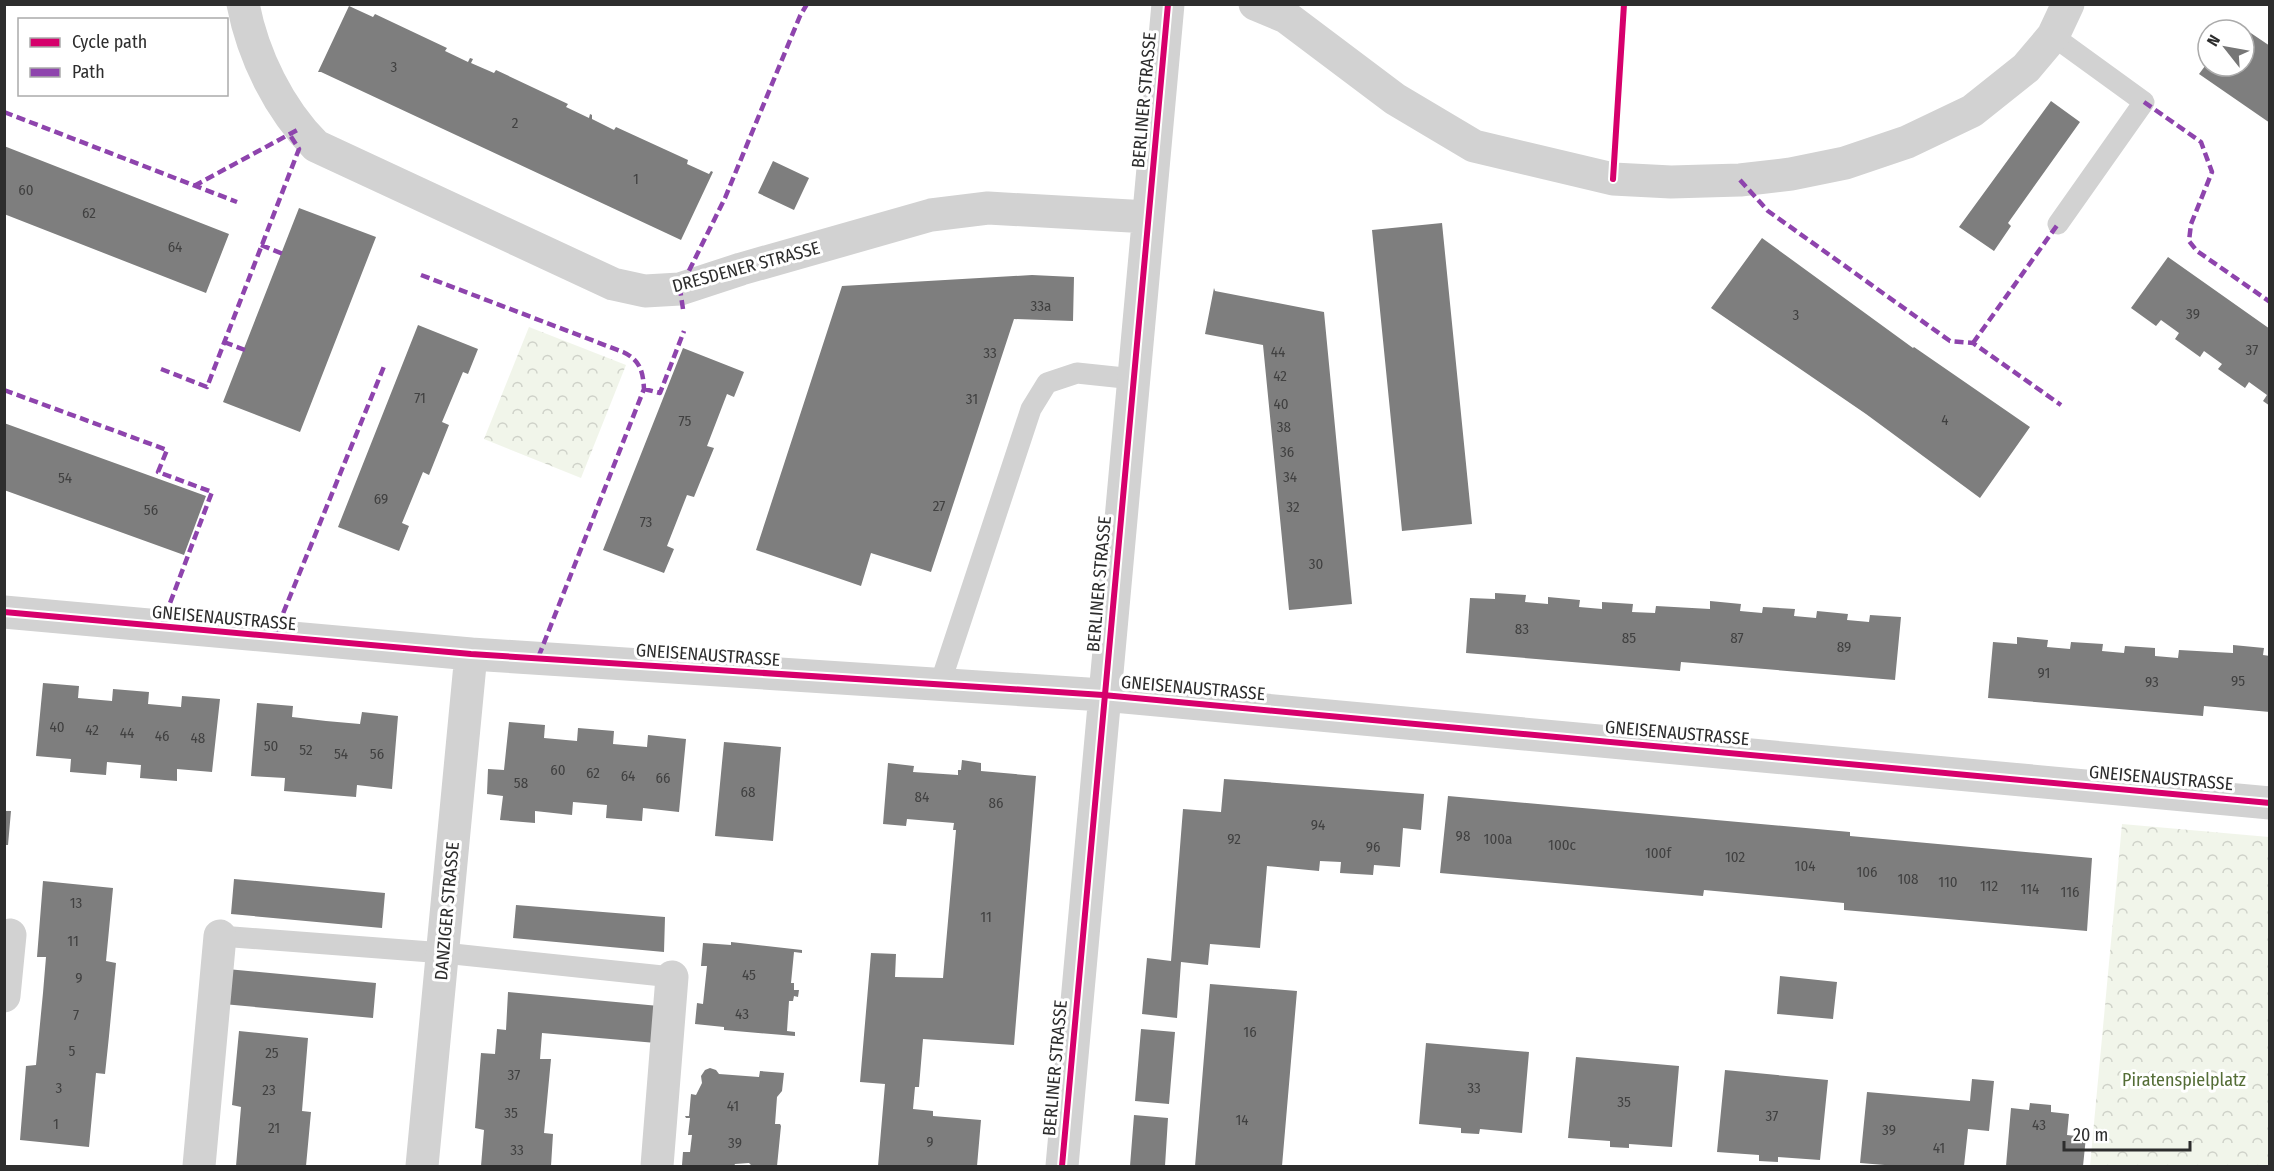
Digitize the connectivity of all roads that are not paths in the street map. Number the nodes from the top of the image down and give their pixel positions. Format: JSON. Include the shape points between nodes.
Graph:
{"nodes":[{"id":1,"x":243,"y":4,"type":"edge"},
{"id":2,"x":1168,"y":4,"type":"edge"},
{"id":3,"x":1255,"y":4,"type":"edge"},
{"id":4,"x":2068,"y":4,"type":"edge"},
{"id":5,"x":2053,"y":36,"type":"junction"},
{"id":6,"x":1148,"y":217,"type":"junction"},
{"id":7,"x":2058,"y":224,"type":"dead end"},
{"id":8,"x":1134,"y":379,"type":"junction"},
{"id":9,"x":4,"y":612,"type":"edge"},
{"id":10,"x":471,"y":654,"type":"junction"},
{"id":11,"x":940,"y":684,"type":"junction"},
{"id":12,"x":1103,"y":695,"type":"junction"},
{"id":13,"x":2270,"y":803,"type":"edge"},
{"id":14,"x":10,"y":935,"type":"dead end"},
{"id":15,"x":220,"y":936,"type":"joint"},
{"id":16,"x":444,"y":953,"type":"junction"},
{"id":17,"x":672,"y":977,"type":"joint"},
{"id":18,"x":4,"y":996,"type":"edge"},
{"id":19,"x":199,"y":1167,"type":"edge"},
{"id":20,"x":422,"y":1167,"type":"edge"},
{"id":21,"x":657,"y":1167,"type":"edge"},
{"id":22,"x":1062,"y":1167,"type":"edge"}],
"edges":[{"from":1,"to":6,"type":"street","name":"DRESDENER STRASSE","via":[[248,31],[273,87],[299,129],[316,146],[613,284],[645,291],[680,289],[931,215],[988,208]]},
{"from":2,"to":6,"type":"street","name":"BERLINER STRASSE"},
{"from":3,"to":5,"type":"street","via":[[1286,17],[1395,99],[1474,146],[1613,179],[1671,182],[1791,174],[1845,163],[1907,142],[1972,111],[2026,68]]},
{"from":4,"to":5,"type":"street"},
{"from":5,"to":7,"type":"lane","via":[[2144,102]]},
{"from":6,"to":8,"type":"street","name":"BERLINER STRASSE"},
{"from":8,"to":11,"type":"lane","via":[[1077,373],[1047,383],[1031,409]]},
{"from":8,"to":12,"type":"street","name":"BERLINER STRASSE"},
{"from":9,"to":10,"type":"street","name":"GNEISENAUSTRASSE"},
{"from":10,"to":11,"type":"street","name":"GNEISENAUSTRASSE"},
{"from":10,"to":16,"type":"street","name":"DANZIGER STRASSE"},
{"from":11,"to":12,"type":"street","name":"GNEISENAUSTRASSE"},
{"from":12,"to":13,"type":"street","name":"GNEISENAUSTRASSE"},
{"from":12,"to":22,"type":"street","name":"BERLINER STRASSE"},
{"from":14,"to":18,"type":"street"},
{"from":15,"to":16,"type":"lane"},
{"from":15,"to":19,"type":"street"},
{"from":16,"to":17,"type":"lane"},
{"from":16,"to":20,"type":"street","name":"DANZIGER STRASSE"},
{"from":17,"to":21,"type":"street"}]}
